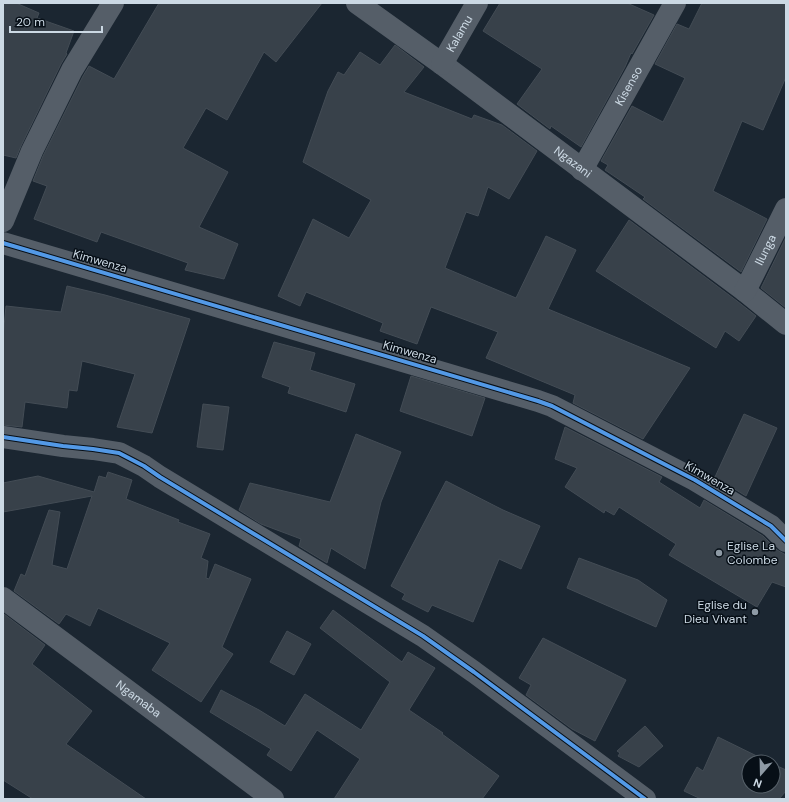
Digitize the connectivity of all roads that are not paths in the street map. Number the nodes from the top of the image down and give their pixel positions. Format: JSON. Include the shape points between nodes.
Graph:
{"nodes":[{"id":1,"x":113,"y":3,"type":"edge"},
{"id":2,"x":357,"y":3,"type":"edge"},
{"id":3,"x":477,"y":3,"type":"edge"},
{"id":4,"x":675,"y":3,"type":"edge"},
{"id":5,"x":442,"y":64,"type":"junction"},
{"id":6,"x":582,"y":170,"type":"junction"},
{"id":7,"x":786,"y":209,"type":"edge"},
{"id":8,"x":3,"y":221,"type":"edge"},
{"id":9,"x":3,"y":243,"type":"edge"},
{"id":10,"x":745,"y":291,"type":"junction"},
{"id":11,"x":786,"y":324,"type":"edge"},
{"id":12,"x":3,"y":437,"type":"edge"},
{"id":13,"x":786,"y":540,"type":"edge"},
{"id":14,"x":3,"y":598,"type":"edge"},
{"id":15,"x":273,"y":799,"type":"edge"},
{"id":16,"x":646,"y":799,"type":"edge"}],
"edges":[{"from":1,"to":8,"type":"street","via":[[72,70],[32,151]]},
{"from":2,"to":5,"type":"street","name":"Ngazani"},
{"from":3,"to":5,"type":"street","name":"Kalamu"},
{"from":4,"to":6,"type":"street","name":"Kisenso"},
{"from":5,"to":6,"type":"street","name":"Ngazani"},
{"from":6,"to":10,"type":"street","name":"Ngazani"},
{"from":7,"to":10,"type":"street","name":"Ilunga"},
{"from":9,"to":13,"type":"street","name":"Kimwenza","via":[[538,400],[695,480],[771,526]]},
{"from":10,"to":11,"type":"street","name":"Ngazani"},
{"from":12,"to":16,"type":"street","via":[[119,452],[144,466],[423,636]]},
{"from":14,"to":15,"type":"street","name":"Ngamaba"}]}
